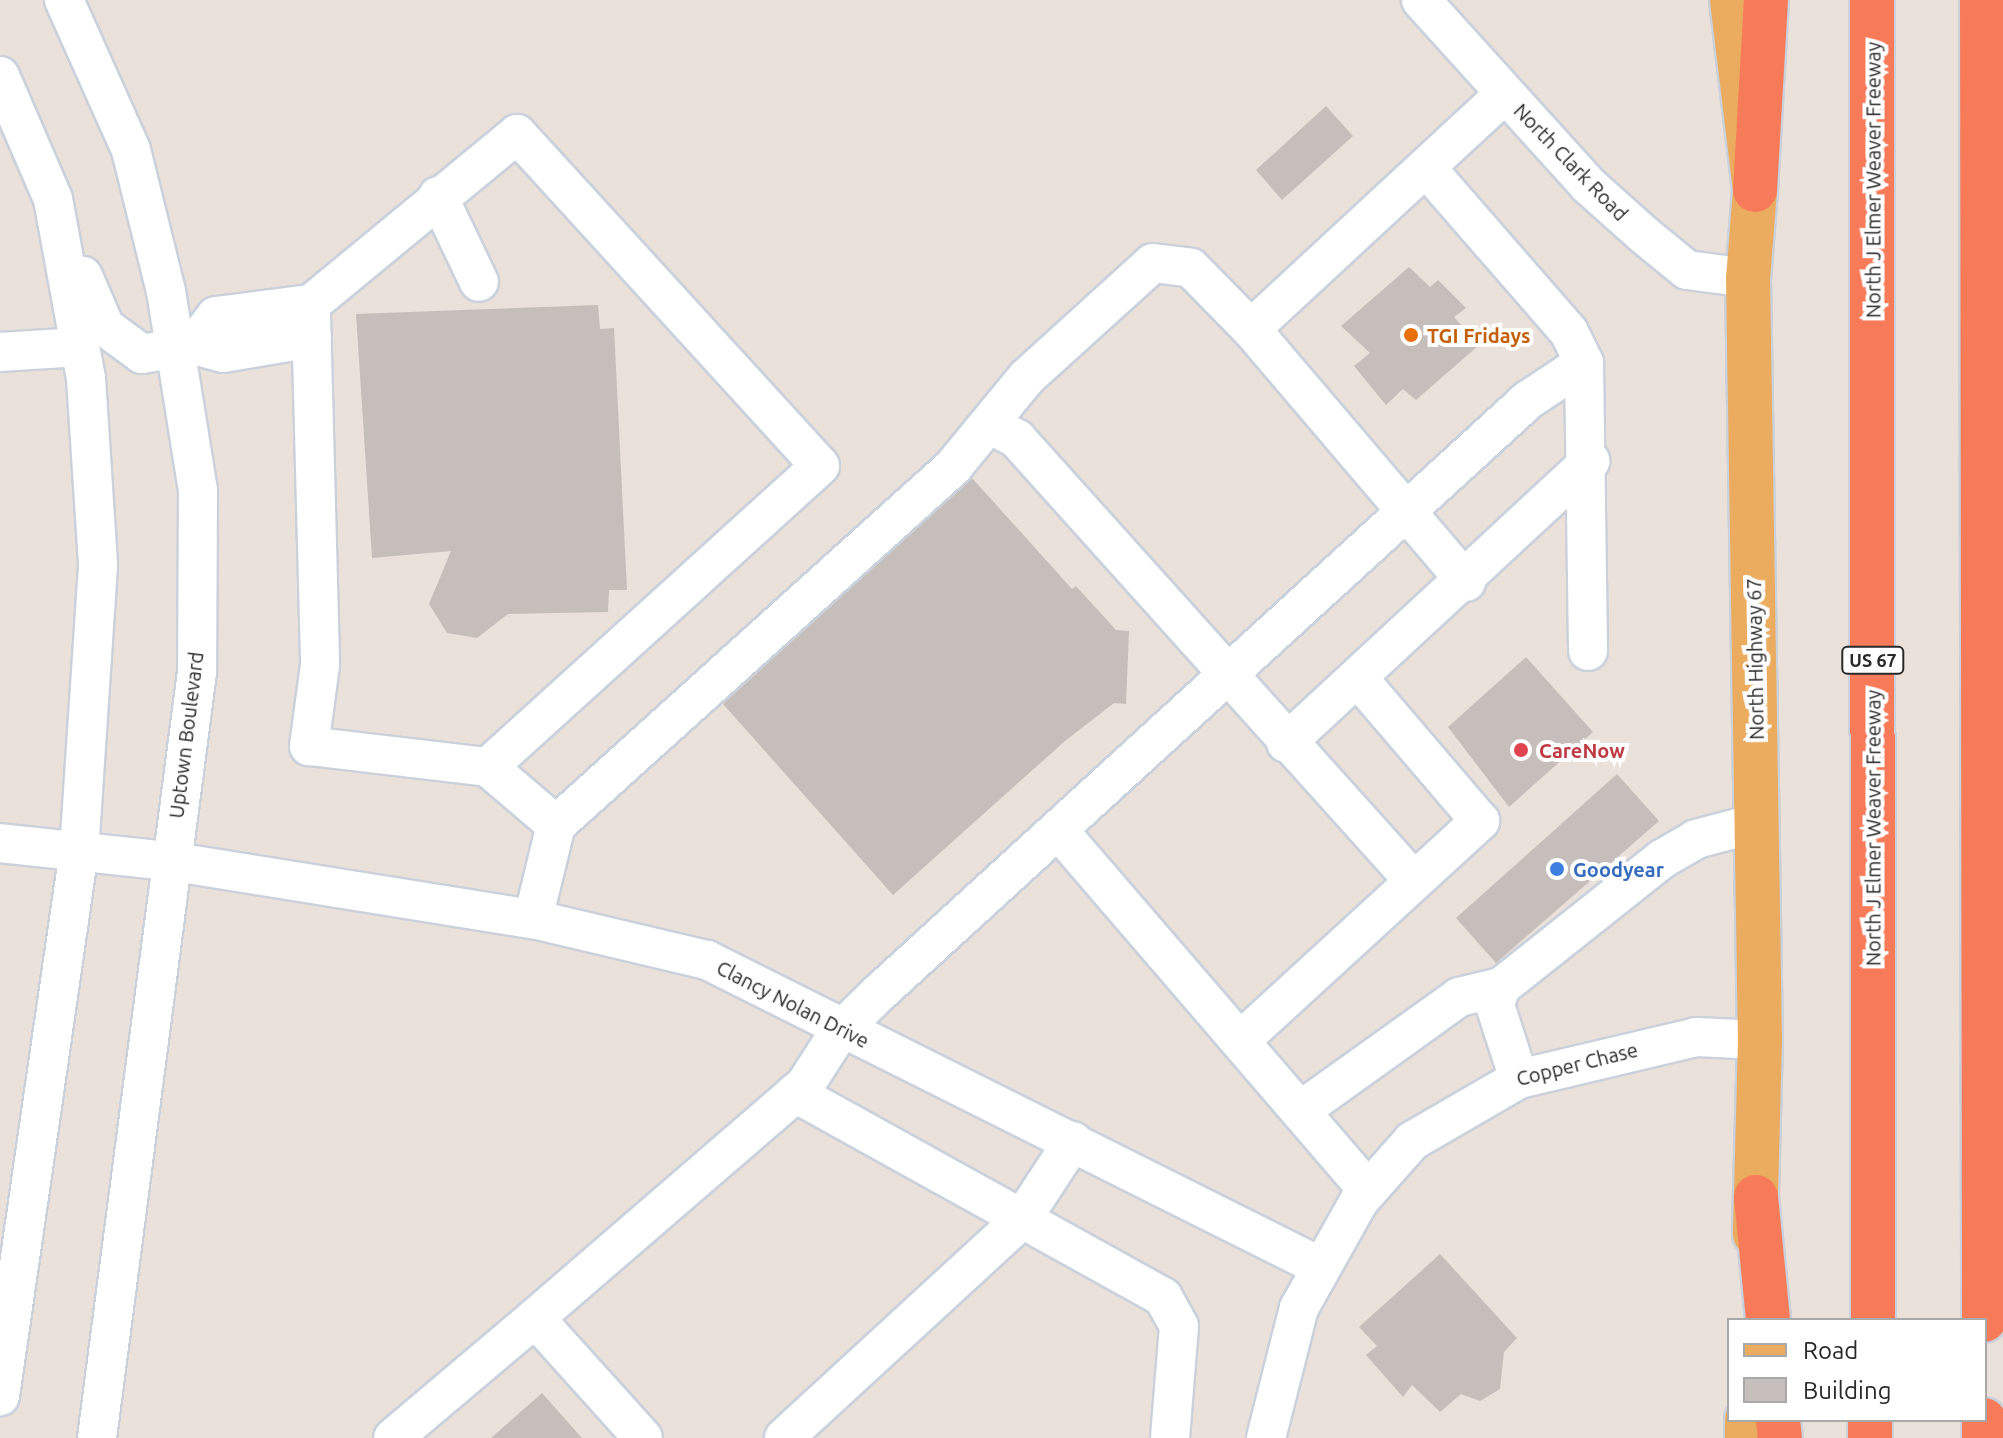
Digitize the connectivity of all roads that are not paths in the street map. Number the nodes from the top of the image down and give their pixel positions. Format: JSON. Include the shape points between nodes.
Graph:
{"nodes":[{"id":1,"x":64,"y":0,"type":"edge"},
{"id":2,"x":1421,"y":0,"type":"edge"},
{"id":3,"x":1732,"y":0,"type":"edge"},
{"id":4,"x":1766,"y":0,"type":"edge"},
{"id":5,"x":1872,"y":0,"type":"edge"},
{"id":6,"x":1982,"y":0,"type":"edge"},
{"id":7,"x":0,"y":76,"type":"edge"},
{"id":8,"x":1505,"y":94,"type":"junction"},
{"id":9,"x":1429,"y":171,"type":"junction"},
{"id":10,"x":1755,"y":190,"type":"junction"},
{"id":11,"x":438,"y":196,"type":"junction"},
{"id":12,"x":53,"y":199,"type":"junction"},
{"id":13,"x":1748,"y":278,"type":"junction"},
{"id":14,"x":479,"y":282,"type":"dead end"},
{"id":15,"x":311,"y":321,"type":"junction"},
{"id":16,"x":1251,"y":329,"type":"junction"},
{"id":17,"x":80,"y":347,"type":"junction"},
{"id":18,"x":185,"y":348,"type":"junction"},
{"id":19,"x":0,"y":352,"type":"edge"},
{"id":20,"x":1584,"y":363,"type":"junction"},
{"id":21,"x":989,"y":424,"type":"junction"},
{"id":22,"x":1590,"y":461,"type":"junction"},
{"id":23,"x":1407,"y":512,"type":"junction"},
{"id":24,"x":1466,"y":582,"type":"junction"},
{"id":25,"x":1588,"y":651,"type":"dead end"},
{"id":26,"x":1228,"y":676,"type":"junction"},
{"id":27,"x":1358,"y":678,"type":"junction"},
{"id":28,"x":1286,"y":743,"type":"junction"},
{"id":29,"x":488,"y":767,"type":"junction"},
{"id":30,"x":1757,"y":823,"type":"junction"},
{"id":31,"x":556,"y":825,"type":"junction"},
{"id":32,"x":1059,"y":831,"type":"junction"},
{"id":33,"x":0,"y":843,"type":"edge"},
{"id":34,"x":79,"y":851,"type":"junction"},
{"id":35,"x":169,"y":861,"type":"junction"},
{"id":36,"x":1414,"y":881,"type":"junction"},
{"id":37,"x":533,"y":919,"type":"junction"},
{"id":38,"x":1501,"y":987,"type":"junction"},
{"id":39,"x":839,"y":1032,"type":"junction"},
{"id":40,"x":1760,"y":1040,"type":"junction"},
{"id":41,"x":1240,"y":1041,"type":"junction"},
{"id":42,"x":1519,"y":1079,"type":"junction"},
{"id":43,"x":795,"y":1093,"type":"junction"},
{"id":44,"x":1300,"y":1111,"type":"junction"},
{"id":45,"x":1073,"y":1141,"type":"junction"},
{"id":46,"x":1368,"y":1190,"type":"junction"},
{"id":47,"x":1756,"y":1197,"type":"junction"},
{"id":48,"x":1022,"y":1219,"type":"junction"},
{"id":49,"x":1321,"y":1267,"type":"junction"},
{"id":50,"x":535,"y":1318,"type":"junction"},
{"id":51,"x":1751,"y":1318,"type":"edge"},
{"id":52,"x":1768,"y":1318,"type":"edge"},
{"id":53,"x":1873,"y":1318,"type":"edge"},
{"id":54,"x":1984,"y":1318,"type":"edge"},
{"id":55,"x":0,"y":1396,"type":"edge"},
{"id":56,"x":97,"y":1438,"type":"edge"},
{"id":57,"x":393,"y":1438,"type":"edge"},
{"id":58,"x":643,"y":1438,"type":"edge"},
{"id":59,"x":784,"y":1438,"type":"edge"},
{"id":60,"x":1170,"y":1438,"type":"edge"},
{"id":61,"x":1266,"y":1438,"type":"edge"}],
"edges":[{"from":1,"to":18,"type":"street","name":"Uptown Boulevard","via":[[131,150]]},
{"from":2,"to":8,"type":"street","name":"North Clark Road"},
{"from":3,"to":10,"type":"main road","name":"North Highway 67"},
{"from":4,"to":10,"type":"highway"},
{"from":5,"to":53,"type":"highway","name":"North J Elmer Weaver Freeway","number":"US 67"},
{"from":6,"to":54,"type":"highway"},
{"from":7,"to":12,"type":"street"},
{"from":8,"to":9,"type":"street"},
{"from":8,"to":13,"type":"street","name":"North Clark Road","via":[[1587,184],[1687,270]]},
{"from":9,"to":16,"type":"street"},
{"from":9,"to":20,"type":"street","via":[[1569,332]]},
{"from":10,"to":13,"type":"main road","name":"North Highway 67"},
{"from":11,"to":14,"type":"street"},
{"from":11,"to":15,"type":"street"},
{"from":11,"to":29,"type":"street","via":[[517,134],[820,466]]},
{"from":12,"to":17,"type":"street"},
{"from":12,"to":18,"type":"street","via":[[105,327],[142,354]]},
{"from":13,"to":30,"type":"main road","name":"North Highway 67"},
{"from":15,"to":18,"type":"street","via":[[216,316]]},
{"from":15,"to":29,"type":"street","via":[[320,665],[309,746]]},
{"from":16,"to":21,"type":"street","via":[[1191,268],[1153,263],[1026,378]]},
{"from":16,"to":23,"type":"street"},
{"from":17,"to":19,"type":"street"},
{"from":17,"to":34,"type":"street","via":[[98,566]]},
{"from":18,"to":35,"type":"street","name":"Uptown Boulevard","via":[[198,490],[197,672]]},
{"from":20,"to":22,"type":"street"},
{"from":20,"to":23,"type":"street","via":[[1528,400]]},
{"from":21,"to":26,"type":"street","via":[[1017,439]]},
{"from":21,"to":31,"type":"street","via":[[953,467]]},
{"from":22,"to":24,"type":"street"},
{"from":22,"to":25,"type":"street"},
{"from":23,"to":24,"type":"street"},
{"from":23,"to":26,"type":"street"},
{"from":24,"to":27,"type":"street"},
{"from":26,"to":28,"type":"street"},
{"from":26,"to":32,"type":"street"},
{"from":27,"to":28,"type":"street"},
{"from":27,"to":36,"type":"street","via":[[1480,821]]},
{"from":28,"to":36,"type":"street"},
{"from":29,"to":31,"type":"street"},
{"from":30,"to":38,"type":"street","via":[[1696,839],[1662,859]]},
{"from":30,"to":40,"type":"main road","name":"North Highway 67"},
{"from":31,"to":37,"type":"street"},
{"from":32,"to":39,"type":"street"},
{"from":32,"to":41,"type":"street"},
{"from":33,"to":34,"type":"street","name":"Clancy Nolan Drive"},
{"from":34,"to":35,"type":"street","name":"Clancy Nolan Drive"},
{"from":34,"to":55,"type":"street"},
{"from":35,"to":37,"type":"street","name":"Clancy Nolan Drive"},
{"from":35,"to":56,"type":"street","name":"Uptown Boulevard"},
{"from":36,"to":41,"type":"street"},
{"from":37,"to":39,"type":"street","name":"Clancy Nolan Drive","via":[[707,960]]},
{"from":38,"to":42,"type":"street","via":[[1495,1005]]},
{"from":38,"to":44,"type":"street","via":[[1459,997]]},
{"from":39,"to":43,"type":"street"},
{"from":39,"to":45,"type":"street","name":"Clancy Nolan Drive"},
{"from":40,"to":42,"type":"street","name":"Copper Chase","via":[[1696,1037]]},
{"from":40,"to":47,"type":"main road","name":"North Highway 67"},
{"from":41,"to":44,"type":"street"},
{"from":42,"to":46,"type":"street","name":"Copper Chase","via":[[1412,1141]]},
{"from":43,"to":48,"type":"street"},
{"from":43,"to":50,"type":"street"},
{"from":44,"to":46,"type":"street"},
{"from":45,"to":48,"type":"street"},
{"from":45,"to":49,"type":"street","name":"Clancy Nolan Drive"},
{"from":46,"to":49,"type":"street","name":"Copper Chase"},
{"from":47,"to":51,"type":"main road","name":"North Highway 67"},
{"from":47,"to":52,"type":"highway"},
{"from":48,"to":59,"type":"street"},
{"from":48,"to":60,"type":"street","via":[[1175,1311]]},
{"from":49,"to":61,"type":"street","name":"Copper Chase","via":[[1299,1308]]},
{"from":50,"to":57,"type":"street"},
{"from":50,"to":58,"type":"street"}]}
